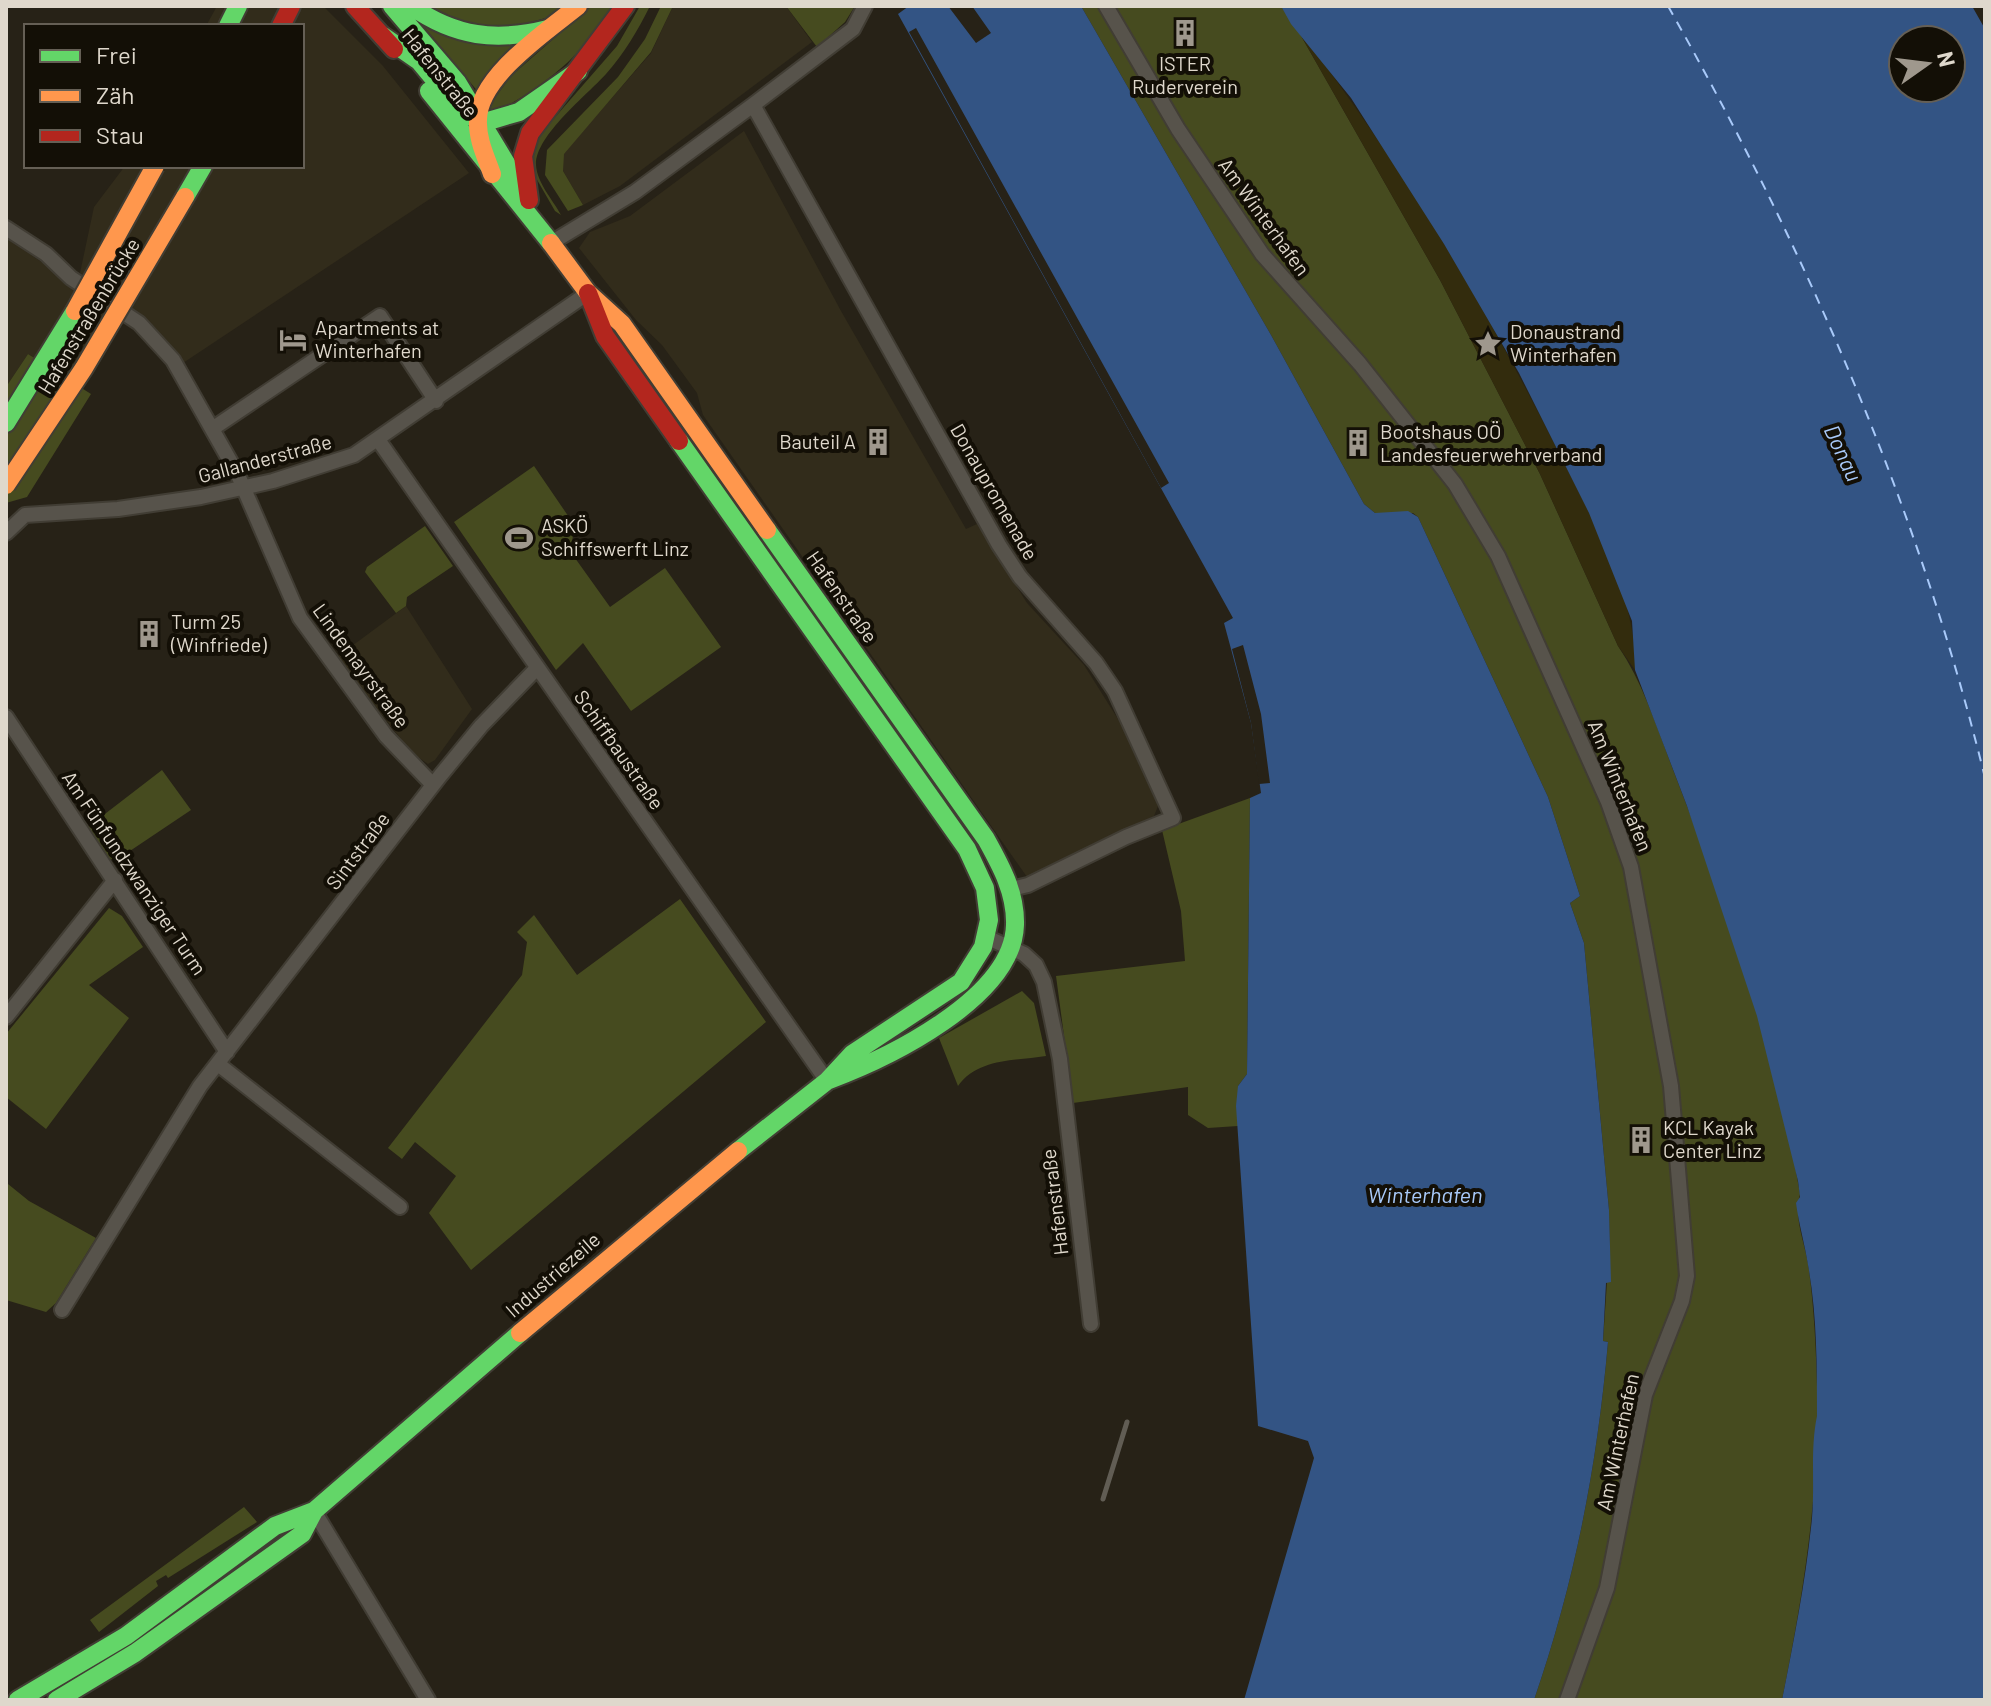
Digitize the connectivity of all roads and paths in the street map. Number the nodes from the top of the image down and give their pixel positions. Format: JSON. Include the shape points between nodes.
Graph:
{"nodes":[{"id":1,"x":238,"y":6,"type":"edge"},
{"id":2,"x":291,"y":6,"type":"edge"},
{"id":3,"x":355,"y":6,"type":"edge"},
{"id":4,"x":392,"y":6,"type":"edge"},
{"id":5,"x":411,"y":6,"type":"edge"},
{"id":6,"x":578,"y":6,"type":"edge"},
{"id":7,"x":625,"y":6,"type":"edge"},
{"id":8,"x":865,"y":6,"type":"edge"},
{"id":9,"x":1106,"y":6,"type":"edge"},
{"id":10,"x":229,"y":24,"type":"edge"},
{"id":11,"x":282,"y":24,"type":"edge"},
{"id":12,"x":550,"y":28,"type":"junction"},
{"id":13,"x":383,"y":36,"type":"junction"},
{"id":14,"x":578,"y":71,"type":"junction"},
{"id":15,"x":753,"y":105,"type":"junction"},
{"id":16,"x":480,"y":119,"type":"junction"},
{"id":17,"x":154,"y":168,"type":"edge"},
{"id":18,"x":202,"y":168,"type":"edge"},
{"id":19,"x":492,"y":174,"type":"junction"},
{"id":20,"x":529,"y":200,"type":"junction"},
{"id":21,"x":6,"y":228,"type":"edge"},
{"id":22,"x":551,"y":243,"type":"junction"},
{"id":23,"x":588,"y":293,"type":"junction"},
{"id":24,"x":436,"y":401,"type":"junction"},
{"id":25,"x":6,"y":423,"type":"edge"},
{"id":26,"x":212,"y":429,"type":"junction"},
{"id":27,"x":379,"y":441,"type":"junction"},
{"id":28,"x":6,"y":485,"type":"edge"},
{"id":29,"x":244,"y":489,"type":"junction"},
{"id":30,"x":6,"y":533,"type":"edge"},
{"id":31,"x":537,"y":668,"type":"junction"},
{"id":32,"x":6,"y":717,"type":"edge"},
{"id":33,"x":433,"y":785,"type":"junction"},
{"id":34,"x":115,"y":880,"type":"junction"},
{"id":35,"x":1011,"y":889,"type":"junction"},
{"id":36,"x":986,"y":937,"type":"junction"},
{"id":37,"x":1012,"y":947,"type":"junction"},
{"id":38,"x":6,"y":1017,"type":"edge"},
{"id":39,"x":227,"y":1052,"type":"junction"},
{"id":40,"x":218,"y":1064,"type":"junction"},
{"id":41,"x":827,"y":1081,"type":"junction"},
{"id":42,"x":400,"y":1207,"type":"dead end"},
{"id":43,"x":62,"y":1310,"type":"dead end"},
{"id":44,"x":1091,"y":1324,"type":"dead end"},
{"id":45,"x":314,"y":1511,"type":"junction"},
{"id":46,"x":39,"y":1695,"type":"edge"},
{"id":47,"x":18,"y":1700,"type":"edge"},
{"id":48,"x":57,"y":1700,"type":"edge"},
{"id":49,"x":428,"y":1700,"type":"edge"},
{"id":50,"x":1567,"y":1700,"type":"edge"}],
"edges":[{"from":1,"to":10,"type":"main road"},
{"from":2,"to":11,"type":"main road"},
{"from":3,"to":13,"type":"main road","name":"Hafenstraße"},
{"from":4,"to":16,"type":"main road","name":"Hafenstraße","via":[[432,50]]},
{"from":5,"to":12,"type":"main road","via":[[437,24],[472,37],[503,39]]},
{"from":6,"to":12,"type":"main road"},
{"from":7,"to":14,"type":"main road"},
{"from":8,"to":15,"type":"street","via":[[853,29]]},
{"from":9,"to":50,"type":"street","name":"Am Winterhafen","via":[[1178,129],[1266,260],[1360,364],[1478,519],[1597,775],[1631,867],[1671,1086],[1687,1276],[1645,1395],[1602,1607]]},
{"from":12,"to":16,"type":"main road","via":[[495,83]]},
{"from":13,"to":16,"type":"main road","via":[[416,59],[460,111]]},
{"from":13,"to":19,"type":"main road","name":"Hafenstraße"},
{"from":14,"to":16,"type":"main road","via":[[512,115]]},
{"from":14,"to":20,"type":"main road","via":[[533,129],[525,148]]},
{"from":15,"to":22,"type":"street","via":[[635,192]]},
{"from":15,"to":35,"type":"street","name":"Donaupromenade","via":[[999,545],[1115,691],[1173,818]]},
{"from":16,"to":19,"type":"main road"},
{"from":16,"to":20,"type":"main road","name":"Hafenstraße"},
{"from":17,"to":25,"type":"main road","name":"Hafenstraßenbrücke","bridge":true},
{"from":18,"to":28,"type":"main road","name":"Hafenstraßenbrücke","bridge":true,"via":[[84,368]]},
{"from":19,"to":22,"type":"main road","name":"Hafenstraße"},
{"from":20,"to":22,"type":"main road","name":"Hafenstraße"},
{"from":21,"to":26,"type":"street","name":"Lindemayrstraße","via":[[149,332],[180,371]]},
{"from":22,"to":23,"type":"main road","name":"Hafenstraße"},
{"from":23,"to":24,"type":"street","name":"Gallanderstraße"},
{"from":23,"to":35,"type":"main road","name":"Hafenstraße","via":[[622,324],[713,452],[986,839]]},
{"from":23,"to":36,"type":"main road","name":"Hafenstraße","via":[[605,336],[967,849],[985,888]]},
{"from":24,"to":26,"type":"street","via":[[380,316]]},
{"from":24,"to":27,"type":"street","name":"Gallanderstraße"},
{"from":26,"to":29,"type":"street","name":"Lindemayrstraße"},
{"from":27,"to":29,"type":"street","name":"Gallanderstraße","via":[[325,467]]},
{"from":27,"to":31,"type":"street","name":"Schiffbaustraße"},
{"from":29,"to":30,"type":"street","name":"Gallanderstraße","via":[[162,504],[25,515]]},
{"from":29,"to":33,"type":"street","name":"Lindemayrstraße","via":[[300,618],[386,736]]},
{"from":31,"to":33,"type":"street","name":"Sintstraße"},
{"from":31,"to":41,"type":"street","name":"Schiffbaustraße"},
{"from":32,"to":34,"type":"street","name":"Am Fünfundzwanziger Turm"},
{"from":33,"to":39,"type":"street","name":"Sintstraße"},
{"from":34,"to":38,"type":"street"},
{"from":34,"to":39,"type":"street","name":"Am Fünfundzwanziger Turm"},
{"from":35,"to":37,"type":"main road","name":"Hafenstraße"},
{"from":36,"to":37,"type":"street","name":"Hafenstraße"},
{"from":36,"to":41,"type":"main road","name":"Hafenstraße","via":[[961,982],[852,1054]]},
{"from":37,"to":41,"type":"main road","via":[[1002,969],[969,1003],[862,1069]]},
{"from":37,"to":44,"type":"street","name":"Hafenstraße","via":[[1039,970],[1054,1023]]},
{"from":39,"to":40,"type":"street","name":"Sintstraße"},
{"from":40,"to":42,"type":"street"},
{"from":40,"to":43,"type":"street","name":"Sintstraße"},
{"from":41,"to":45,"type":"main road","name":"Industriezeile","via":[[669,1205]]},
{"from":45,"to":46,"type":"main road","name":"Industriezeile","via":[[275,1526]]},
{"from":45,"to":48,"type":"main road","name":"Industriezeile","via":[[302,1534],[135,1653]]},
{"from":45,"to":49,"type":"street"},
{"from":46,"to":47,"type":"main road","name":"Industriezeile"}]}
